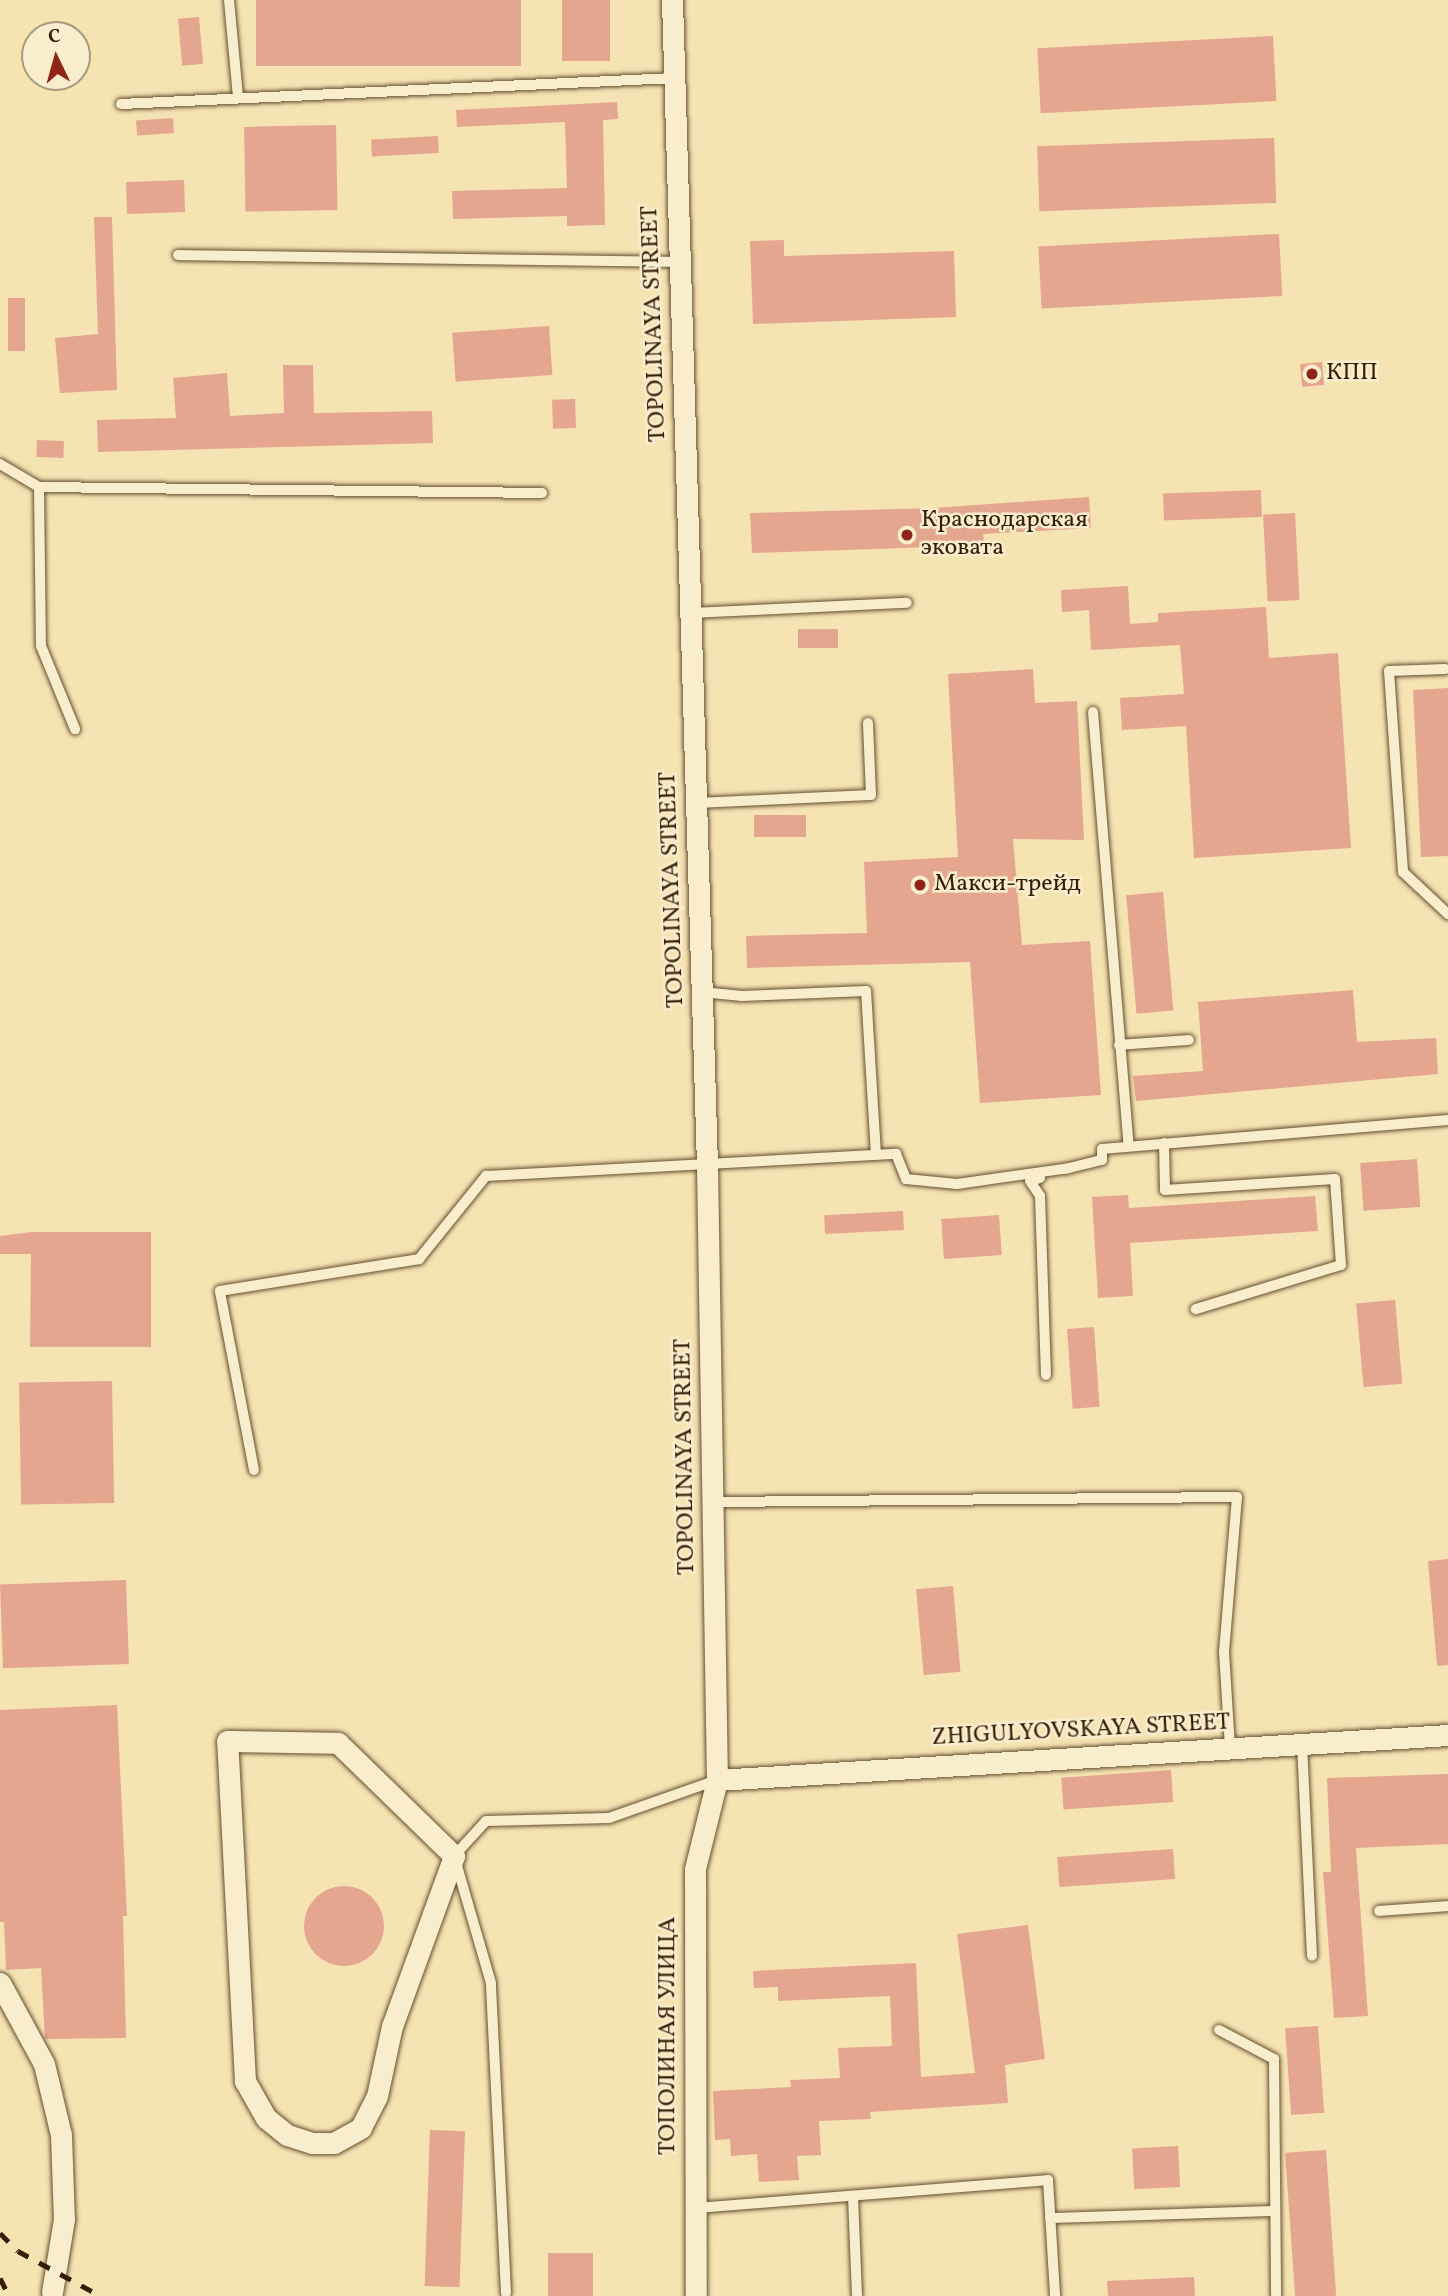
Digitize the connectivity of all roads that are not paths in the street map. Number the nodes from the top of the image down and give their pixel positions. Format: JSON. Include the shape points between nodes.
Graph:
{"nodes":[{"id":1,"x":229,"y":0,"type":"edge"},
{"id":2,"x":672,"y":0,"type":"edge"},
{"id":3,"x":674,"y":78,"type":"junction"},
{"id":4,"x":238,"y":97,"type":"junction"},
{"id":5,"x":121,"y":104,"type":"dead end"},
{"id":6,"x":178,"y":255,"type":"dead end"},
{"id":7,"x":680,"y":262,"type":"junction"},
{"id":8,"x":0,"y":464,"type":"edge"},
{"id":9,"x":38,"y":487,"type":"junction"},
{"id":10,"x":542,"y":493,"type":"dead end"},
{"id":11,"x":907,"y":603,"type":"dead end"},
{"id":12,"x":691,"y":613,"type":"junction"},
{"id":13,"x":1445,"y":669,"type":"dead end"},
{"id":14,"x":1093,"y":712,"type":"dead end"},
{"id":15,"x":868,"y":723,"type":"dead end"},
{"id":16,"x":75,"y":729,"type":"dead end"},
{"id":17,"x":696,"y":803,"type":"junction"},
{"id":18,"x":1448,"y":914,"type":"edge"},
{"id":19,"x":702,"y":992,"type":"junction"},
{"id":20,"x":1189,"y":1040,"type":"dead end"},
{"id":21,"x":1119,"y":1045,"type":"junction"},
{"id":22,"x":1448,"y":1120,"type":"edge"},
{"id":23,"x":1164,"y":1143,"type":"junction"},
{"id":24,"x":1129,"y":1146,"type":"junction"},
{"id":25,"x":876,"y":1155,"type":"junction"},
{"id":26,"x":707,"y":1166,"type":"junction"},
{"id":27,"x":1069,"y":1168,"type":"junction"},
{"id":28,"x":1196,"y":1309,"type":"dead end"},
{"id":29,"x":1046,"y":1375,"type":"dead end"},
{"id":30,"x":254,"y":1470,"type":"dead end"},
{"id":31,"x":713,"y":1502,"type":"junction"},
{"id":32,"x":1448,"y":1735,"type":"edge"},
{"id":33,"x":1302,"y":1744,"type":"junction"},
{"id":34,"x":1230,"y":1748,"type":"junction"},
{"id":35,"x":717,"y":1780,"type":"junction"},
{"id":36,"x":454,"y":1856,"type":"junction"},
{"id":37,"x":1448,"y":1906,"type":"edge"},
{"id":38,"x":1379,"y":1911,"type":"dead end"},
{"id":39,"x":1312,"y":1956,"type":"dead end"},
{"id":40,"x":0,"y":1983,"type":"edge"},
{"id":41,"x":1219,"y":2030,"type":"dead end"},
{"id":42,"x":853,"y":2196,"type":"junction"},
{"id":43,"x":695,"y":2208,"type":"junction"},
{"id":44,"x":1274,"y":2211,"type":"junction"},
{"id":45,"x":1051,"y":2218,"type":"junction"},
{"id":46,"x":52,"y":2294,"type":"edge"},
{"id":47,"x":506,"y":2294,"type":"dead end"},
{"id":48,"x":696,"y":2296,"type":"edge"},
{"id":49,"x":858,"y":2296,"type":"edge"},
{"id":50,"x":1055,"y":2296,"type":"edge"},
{"id":51,"x":1276,"y":2296,"type":"edge"}],
"edges":[{"from":1,"to":4,"type":"lane"},
{"from":2,"to":3,"type":"street","name":"TOPOLINAYA STREET"},
{"from":3,"to":4,"type":"lane"},
{"from":3,"to":7,"type":"street","name":"TOPOLINAYA STREET"},
{"from":4,"to":5,"type":"lane"},
{"from":6,"to":7,"type":"lane"},
{"from":7,"to":12,"type":"street","name":"TOPOLINAYA STREET"},
{"from":8,"to":9,"type":"lane"},
{"from":9,"to":10,"type":"lane"},
{"from":9,"to":16,"type":"lane","via":[[41,646]]},
{"from":11,"to":12,"type":"lane"},
{"from":12,"to":17,"type":"street","name":"TOPOLINAYA STREET"},
{"from":13,"to":18,"type":"lane","via":[[1388,671],[1402,872]]},
{"from":14,"to":21,"type":"lane"},
{"from":15,"to":17,"type":"lane","via":[[871,795]]},
{"from":17,"to":19,"type":"street","name":"TOPOLINAYA STREET"},
{"from":19,"to":25,"type":"lane","via":[[742,996],[866,991]]},
{"from":19,"to":26,"type":"street","name":"TOPOLINAYA STREET"},
{"from":20,"to":21,"type":"lane"},
{"from":21,"to":24,"type":"lane"},
{"from":22,"to":23,"type":"lane"},
{"from":23,"to":24,"type":"lane"},
{"from":23,"to":28,"type":"lane","via":[[1165,1191],[1335,1179],[1341,1265]]},
{"from":24,"to":27,"type":"lane","via":[[1102,1149],[1102,1160]]},
{"from":25,"to":26,"type":"lane"},
{"from":25,"to":27,"type":"lane","via":[[896,1154],[906,1178],[957,1184]]},
{"from":26,"to":30,"type":"lane","via":[[486,1176],[419,1259],[219,1290]]},
{"from":26,"to":31,"type":"street","name":"TOPOLINAYA STREET"},
{"from":27,"to":29,"type":"lane","via":[[1030,1181],[1041,1196]]},
{"from":31,"to":34,"type":"lane","via":[[1237,1497],[1224,1652]]},
{"from":31,"to":35,"type":"street","name":"TOPOLINAYA STREET"},
{"from":32,"to":33,"type":"street","name":"ZHIGULYOVSKAYA STREET"},
{"from":33,"to":34,"type":"street","name":"ZHIGULYOVSKAYA STREET"},
{"from":33,"to":39,"type":"lane"},
{"from":34,"to":35,"type":"street","name":"ZHIGULYOVSKAYA STREET"},
{"from":35,"to":36,"type":"lane","via":[[609,1818],[486,1821]]},
{"from":35,"to":43,"type":"street","name":"ТОПОЛИНАЯ УЛИЦА","via":[[695,1869]]},
{"from":36,"to":36,"type":"street","via":[[392,2026],[377,2096],[361,2128],[334,2143],[312,2143],[287,2135],[266,2118],[245,2081],[227,1741],[338,1743]]},
{"from":36,"to":47,"type":"lane","via":[[491,1983]]},
{"from":37,"to":38,"type":"lane"},
{"from":40,"to":46,"type":"street","via":[[44,2064],[61,2135],[64,2220]]},
{"from":41,"to":44,"type":"lane","via":[[1273,2059]]},
{"from":42,"to":43,"type":"lane"},
{"from":42,"to":45,"type":"lane","via":[[1048,2180]]},
{"from":42,"to":49,"type":"lane"},
{"from":43,"to":48,"type":"street","name":"ТОПОЛИНАЯ УЛИЦА"},
{"from":44,"to":45,"type":"lane"},
{"from":44,"to":51,"type":"lane"},
{"from":45,"to":50,"type":"lane"}]}
